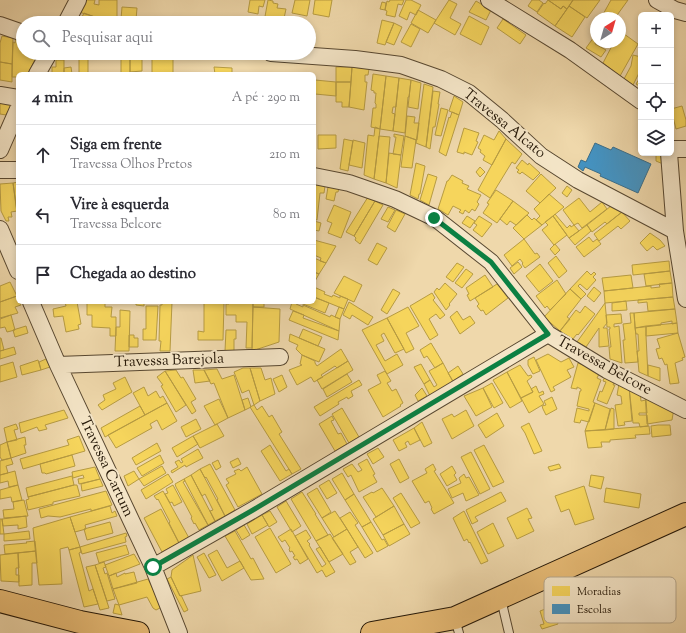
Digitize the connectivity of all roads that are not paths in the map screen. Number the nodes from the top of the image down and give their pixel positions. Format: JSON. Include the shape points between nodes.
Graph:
{"nodes":[{"id":1,"x":78,"y":0,"type":"edge"},
{"id":2,"x":489,"y":0,"type":"edge"},
{"id":3,"x":657,"y":0,"type":"edge"},
{"id":4,"x":686,"y":13,"type":"edge"},
{"id":5,"x":70,"y":16,"type":"edge"},
{"id":6,"x":0,"y":25,"type":"edge"},
{"id":7,"x":16,"y":31,"type":"edge"},
{"id":8,"x":316,"y":56,"type":"edge"},
{"id":9,"x":45,"y":60,"type":"edge"},
{"id":10,"x":38,"y":72,"type":"edge"},
{"id":11,"x":0,"y":95,"type":"edge"},
{"id":12,"x":16,"y":98,"type":"edge"},
{"id":13,"x":638,"y":99,"type":"edge"},
{"id":14,"x":16,"y":114,"type":"edge"},
{"id":15,"x":674,"y":149,"type":"edge"},
{"id":16,"x":686,"y":149,"type":"edge"},
{"id":17,"x":0,"y":150,"type":"edge"},
{"id":18,"x":670,"y":156,"type":"edge"},
{"id":19,"x":0,"y":170,"type":"edge"},
{"id":20,"x":16,"y":170,"type":"edge"},
{"id":21,"x":316,"y":176,"type":"edge"},
{"id":22,"x":0,"y":229,"type":"edge"},
{"id":23,"x":675,"y":231,"type":"junction"},
{"id":24,"x":16,"y":266,"type":"edge"},
{"id":25,"x":686,"y":299,"type":"edge"},
{"id":26,"x":32,"y":304,"type":"edge"},
{"id":27,"x":548,"y":334,"type":"junction"},
{"id":28,"x":280,"y":357,"type":"dead end"},
{"id":29,"x":58,"y":365,"type":"junction"},
{"id":30,"x":686,"y":410,"type":"edge"},
{"id":31,"x":686,"y":514,"type":"edge"},
{"id":32,"x":153,"y":567,"type":"junction"},
{"id":33,"x":547,"y":577,"type":"edge"},
{"id":34,"x":544,"y":578,"type":"edge"},
{"id":35,"x":501,"y":598,"type":"junction"},
{"id":36,"x":0,"y":601,"type":"edge"},
{"id":37,"x":457,"y":626,"type":"edge"},
{"id":38,"x":138,"y":633,"type":"edge"},
{"id":39,"x":179,"y":633,"type":"edge"},
{"id":40,"x":372,"y":633,"type":"edge"},
{"id":41,"x":509,"y":633,"type":"edge"}],
"edges":[{"from":1,"to":5,"type":"street"},
{"from":2,"to":13,"type":"street","via":[[570,50]]},
{"from":3,"to":4,"type":"street"},
{"from":6,"to":7,"type":"street"},
{"from":8,"to":23,"type":"street","name":"Travessa Alcato","via":[[401,65],[441,79],[469,93],[541,156],[578,180]]},
{"from":9,"to":10,"type":"street"},
{"from":11,"to":12,"type":"street"},
{"from":14,"to":17,"type":"street"},
{"from":15,"to":16,"type":"street"},
{"from":18,"to":23,"type":"street"},
{"from":19,"to":20,"type":"street"},
{"from":21,"to":27,"type":"street","name":"Travessa Belcore","via":[[356,185],[396,199],[434,218],[491,262]]},
{"from":22,"to":24,"type":"street"},
{"from":23,"to":25,"type":"street"},
{"from":26,"to":29,"type":"street","name":"Travessa Cartum"},
{"from":27,"to":30,"type":"street","name":"Travessa Belcore","via":[[606,370]]},
{"from":27,"to":32,"type":"street"},
{"from":28,"to":29,"type":"street","name":"Travessa Barejola"},
{"from":29,"to":32,"type":"street","name":"Travessa Cartum"},
{"from":31,"to":33,"type":"main road"},
{"from":32,"to":39,"type":"street","name":"Travessa Cartum"},
{"from":34,"to":35,"type":"main road"},
{"from":35,"to":37,"type":"main road"},
{"from":35,"to":41,"type":"lane"},
{"from":36,"to":38,"type":"main road","via":[[80,622]]},
{"from":37,"to":40,"type":"main road"}]}
